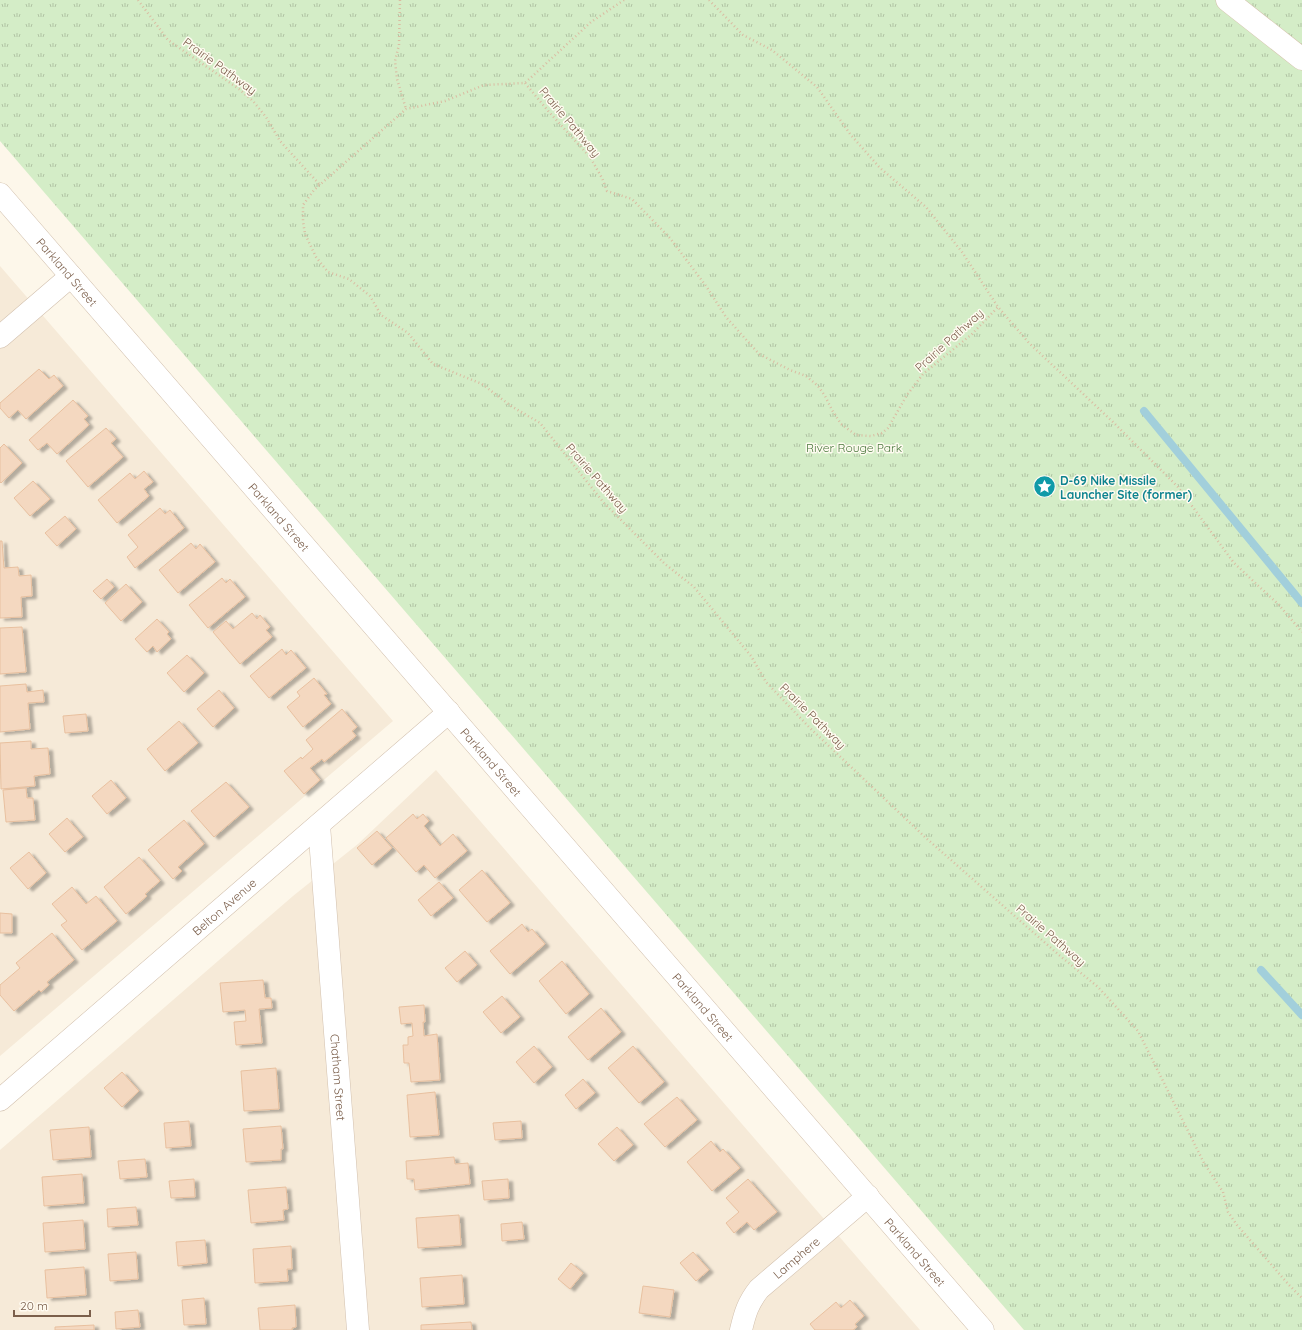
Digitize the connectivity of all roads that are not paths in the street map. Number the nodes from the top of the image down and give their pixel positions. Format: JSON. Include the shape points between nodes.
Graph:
{"nodes":[{"id":1,"x":1227,"y":0,"type":"edge"},
{"id":2,"x":1302,"y":59,"type":"edge"},
{"id":3,"x":0,"y":194,"type":"edge"},
{"id":4,"x":71,"y":276,"type":"junction"},
{"id":5,"x":0,"y":337,"type":"edge"},
{"id":6,"x":449,"y":712,"type":"junction"},
{"id":7,"x":319,"y":825,"type":"junction"},
{"id":8,"x":0,"y":1100,"type":"edge"},
{"id":9,"x":868,"y":1196,"type":"junction"},
{"id":10,"x":358,"y":1330,"type":"edge"},
{"id":11,"x":741,"y":1330,"type":"edge"},
{"id":12,"x":983,"y":1330,"type":"edge"}],
"edges":[{"from":1,"to":2,"type":"street"},
{"from":3,"to":4,"type":"street","name":"Parkland Street"},
{"from":4,"to":5,"type":"street"},
{"from":4,"to":6,"type":"street","name":"Parkland Street"},
{"from":6,"to":7,"type":"street","name":"Belton Avenue"},
{"from":6,"to":9,"type":"street","name":"Parkland Street"},
{"from":7,"to":8,"type":"street","name":"Belton Avenue"},
{"from":7,"to":10,"type":"street","name":"Chatham Street"},
{"from":9,"to":11,"type":"street","name":"Lamphere","via":[[759,1289],[745,1313]]},
{"from":9,"to":12,"type":"street","name":"Parkland Street"}]}
